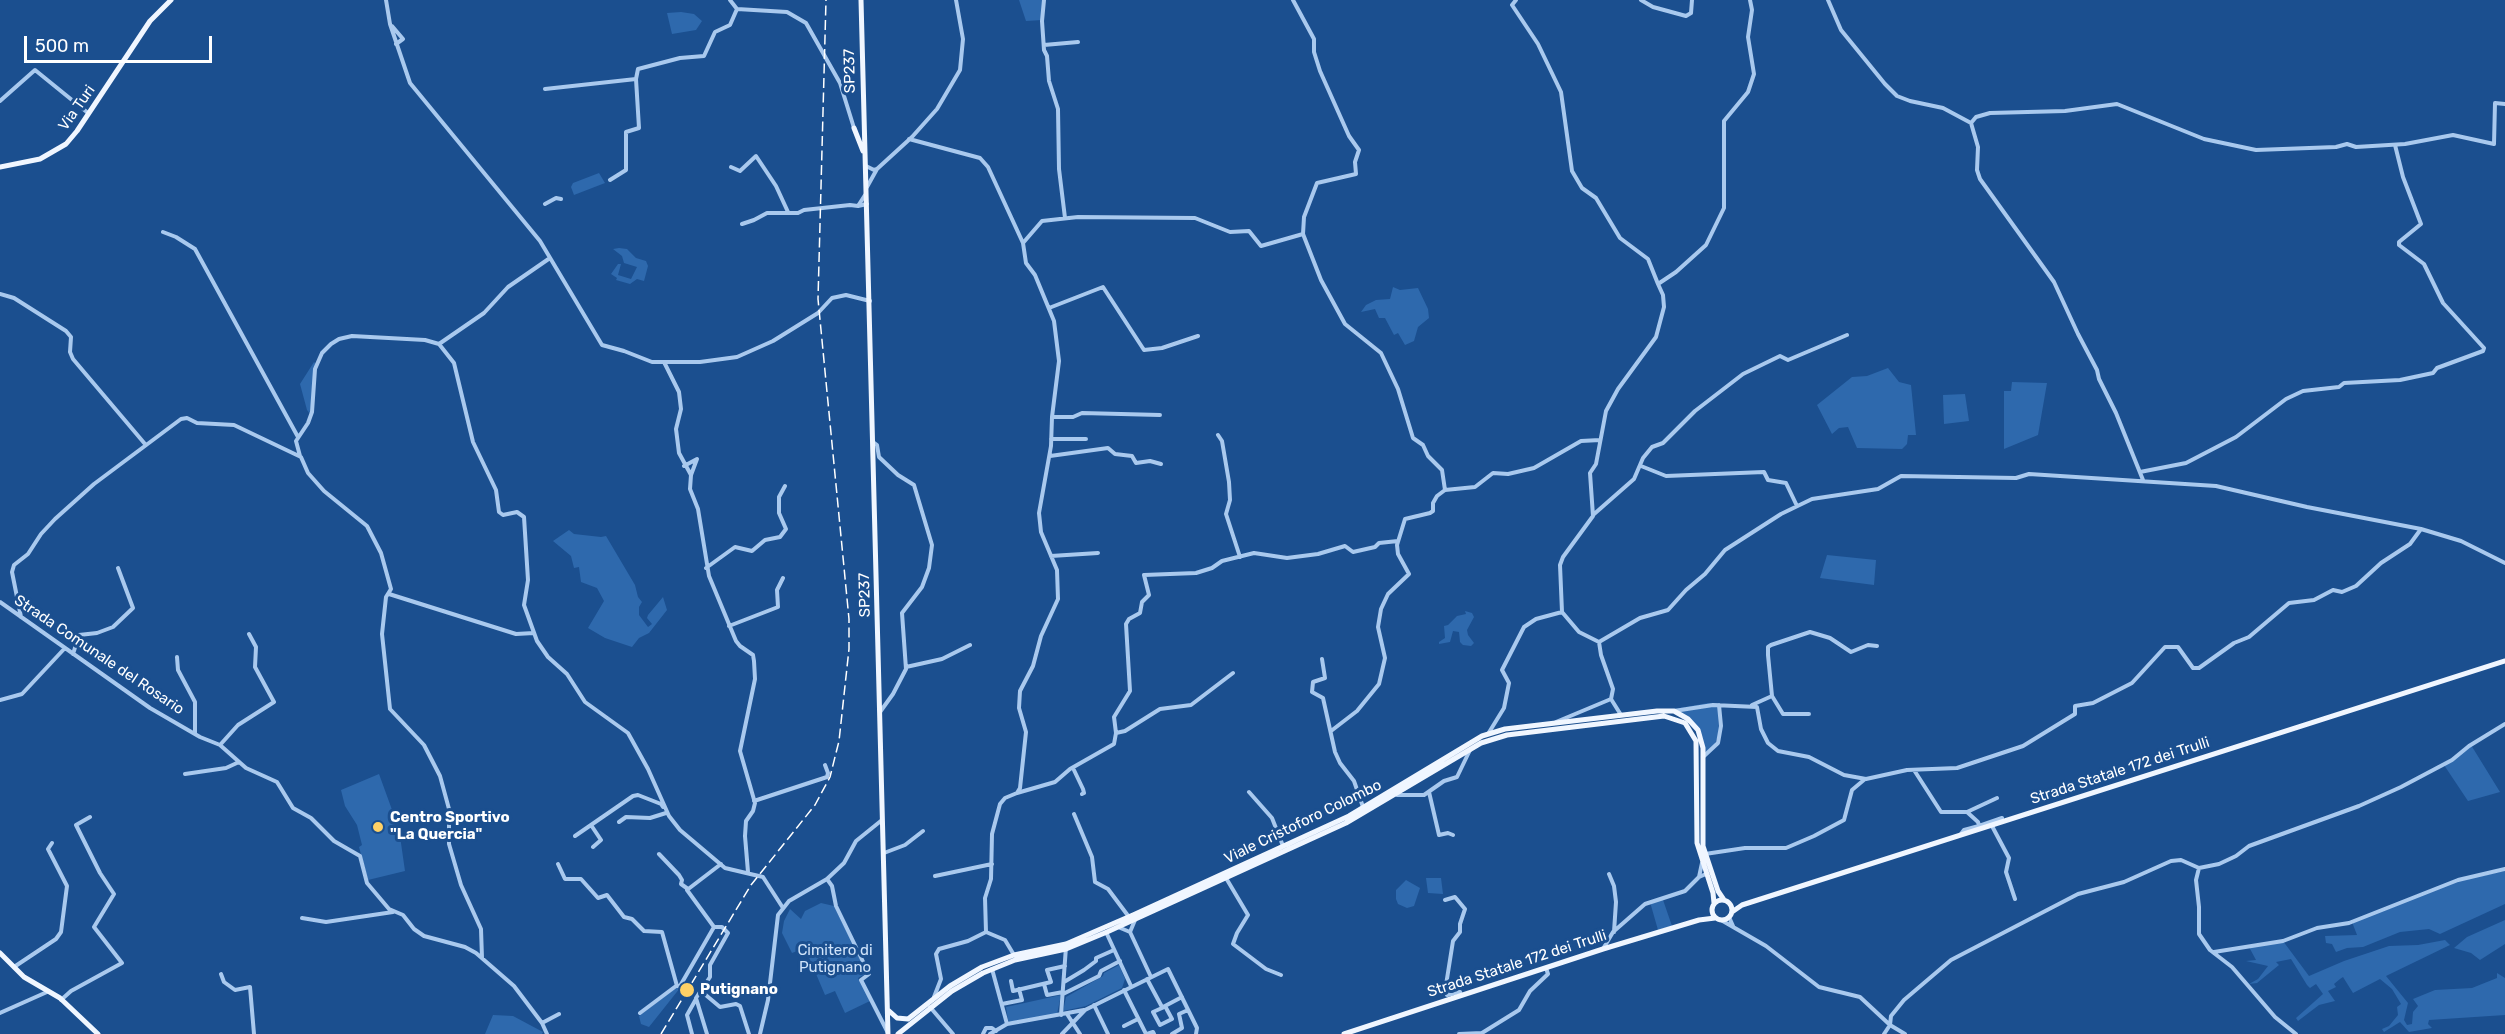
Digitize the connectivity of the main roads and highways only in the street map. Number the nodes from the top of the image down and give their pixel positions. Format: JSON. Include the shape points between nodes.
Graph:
{"nodes":[{"id":1,"x":171,"y":0,"type":"edge"},
{"id":2,"x":861,"y":0,"type":"edge"},
{"id":3,"x":864,"y":131,"type":"junction"},
{"id":4,"x":862,"y":140,"type":"junction"},
{"id":5,"x":0,"y":167,"type":"edge"},
{"id":6,"x":2505,"y":661,"type":"edge"},
{"id":7,"x":1489,"y":736,"type":"junction"},
{"id":8,"x":1364,"y":811,"type":"junction"},
{"id":9,"x":1205,"y":885,"type":"junction"},
{"id":10,"x":1727,"y":901,"type":"junction"},
{"id":11,"x":1742,"y":905,"type":"junction"},
{"id":12,"x":1713,"y":906,"type":"junction"},
{"id":13,"x":1730,"y":915,"type":"junction"},
{"id":14,"x":1132,"y":918,"type":"junction"},
{"id":15,"x":1718,"y":919,"type":"junction"},
{"id":16,"x":1699,"y":920,"type":"junction"},
{"id":17,"x":1105,"y":930,"type":"junction"},
{"id":18,"x":0,"y":953,"type":"edge"},
{"id":19,"x":1015,"y":958,"type":"junction"},
{"id":20,"x":963,"y":980,"type":"junction"},
{"id":21,"x":888,"y":1010,"type":"junction"},
{"id":22,"x":897,"y":1018,"type":"junction"},
{"id":23,"x":886,"y":1019,"type":"junction"},
{"id":24,"x":909,"y":1021,"type":"junction"},
{"id":25,"x":98,"y":1034,"type":"edge"},
{"id":26,"x":888,"y":1034,"type":"edge"},
{"id":27,"x":898,"y":1034,"type":"edge"},
{"id":28,"x":1344,"y":1034,"type":"edge"}],
"edges":[{"from":1,"to":5,"type":"main road","name":"Via Turi","via":[[150,21],[73,136],[56,151],[33,162]]},
{"from":2,"to":3,"type":"main road","name":"SP237","number":"SP237"},
{"from":3,"to":4,"type":"main road","name":"SP237","number":"SP237"},
{"from":3,"to":4,"type":"main road","name":"SP237","via":[[854,128]]},
{"from":4,"to":21,"type":"main road","name":"SP237","number":"SP237","via":[[868,204]]},
{"from":6,"to":11,"type":"main road","name":"Strada Statale 172 dei Trulli"},
{"from":7,"to":8,"type":"main road","name":"Viale Cristoforo Colombo"},
{"from":7,"to":8,"type":"main road","name":"Viale Cristoforo Colombo","via":[[1397,795]]},
{"from":7,"to":10,"type":"main road","name":"Viale Cristoforo Colombo","via":[[1551,723],[1657,711],[1674,711],[1688,719],[1702,742],[1704,854],[1718,891]]},
{"from":7,"to":12,"type":"main road","name":"Viale Cristoforo Colombo","via":[[1651,717],[1680,720],[1694,734],[1697,748],[1696,829]]},
{"from":8,"to":9,"type":"main road","name":"Viale Cristoforo Colombo"},
{"from":8,"to":9,"type":"main road","name":"Viale Cristoforo Colombo"},
{"from":9,"to":14,"type":"main road","name":"Viale Cristoforo Colombo"},
{"from":10,"to":11,"type":"main road"},
{"from":10,"to":12,"type":"main road","via":[[1718,900]]},
{"from":10,"to":13,"type":"main road"},
{"from":11,"to":13,"type":"main road","name":"Strada Statale 172 dei Trulli"},
{"from":12,"to":15,"type":"main road","name":"Viale Cristoforo Colombo"},
{"from":12,"to":16,"type":"main road","name":"Strada Statale 172 dei Trulli"},
{"from":13,"to":15,"type":"main road","name":"Strada Statale 172 dei Trulli"},
{"from":14,"to":17,"type":"main road","name":"Viale Cristoforo Colombo"},
{"from":14,"to":17,"type":"main road","name":"Viale Cristoforo Colombo"},
{"from":15,"to":16,"type":"main road","name":"Strada Statale 172 dei Trulli"},
{"from":16,"to":28,"type":"main road","name":"Strada Statale 172 dei Trulli"},
{"from":17,"to":19,"type":"main road","name":"Viale Cristoforo Colombo","via":[[1066,947]]},
{"from":18,"to":25,"type":"main road"},
{"from":19,"to":20,"type":"main road","name":"Viale Cristoforo Colombo"},
{"from":19,"to":20,"type":"main road","name":"Viale Cristoforo Colombo","via":[[990,963]]},
{"from":20,"to":24,"type":"main road","name":"Viale Cristoforo Colombo"},
{"from":20,"to":24,"type":"main road","name":"Viale Cristoforo Colombo","via":[[950,986]]},
{"from":21,"to":22,"type":"main road"},
{"from":21,"to":23,"type":"main road","name":"SP237","number":"SP237"},
{"from":22,"to":23,"type":"main road"},
{"from":22,"to":24,"type":"main road"},
{"from":23,"to":26,"type":"main road","name":"SP237","number":"SP237"},
{"from":24,"to":27,"type":"main road","name":"Viale Cristoforo Colombo"}]}
